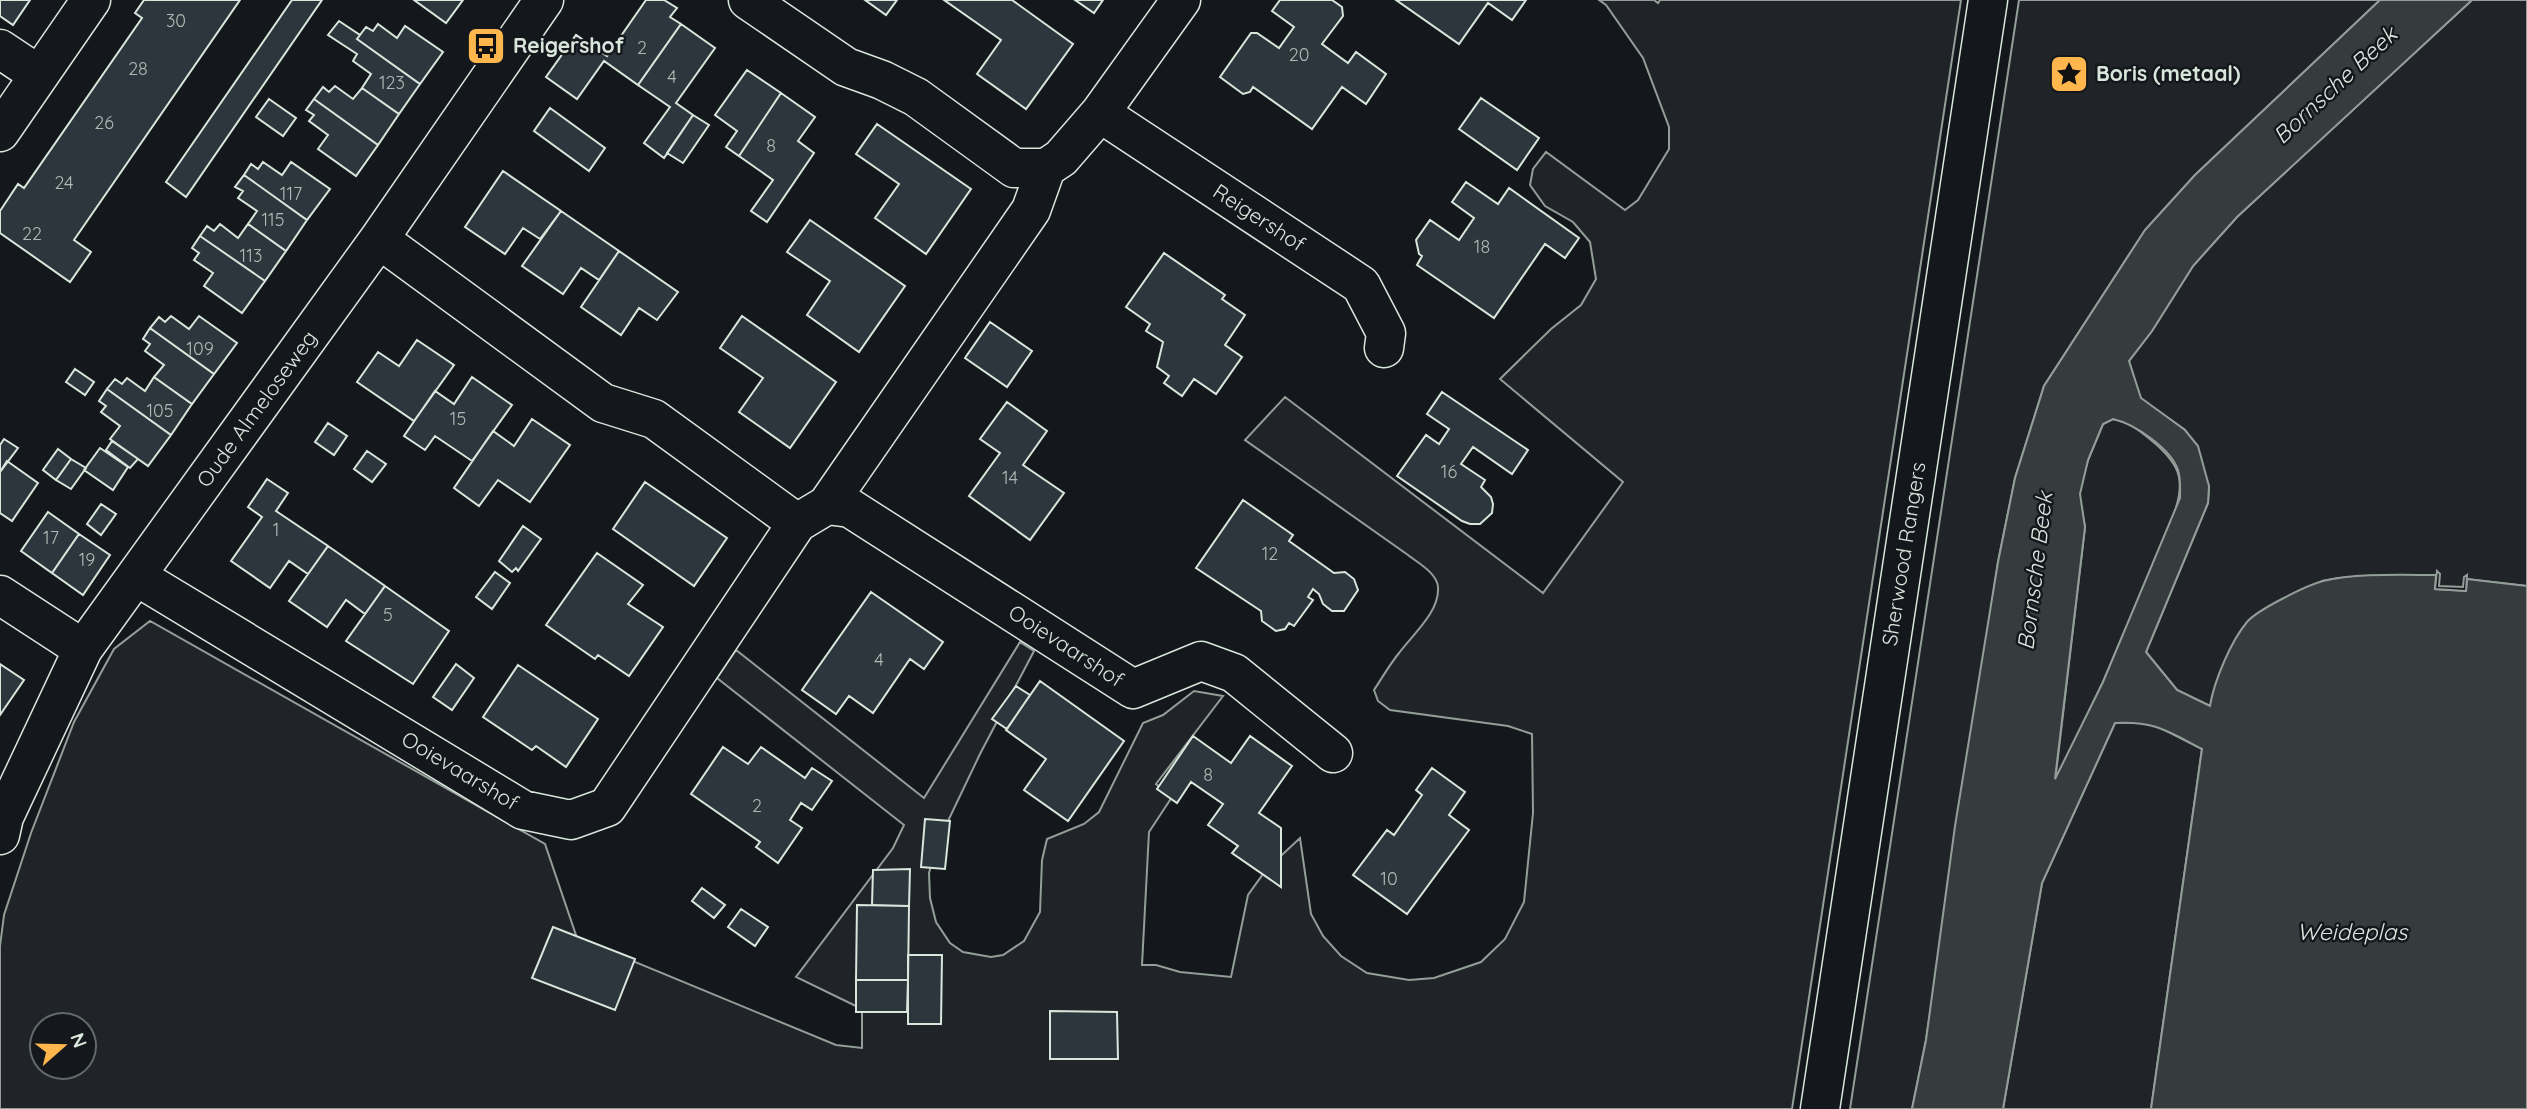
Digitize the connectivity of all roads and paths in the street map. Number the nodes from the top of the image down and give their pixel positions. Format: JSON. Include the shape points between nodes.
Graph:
{"nodes":[{"id":1,"x":91,"y":0,"type":"edge"},
{"id":2,"x":544,"y":0,"type":"edge"},
{"id":3,"x":748,"y":0,"type":"edge"},
{"id":4,"x":1181,"y":0,"type":"edge"},
{"id":5,"x":1988,"y":0,"type":"edge"},
{"id":6,"x":0,"y":49,"type":"edge"},
{"id":7,"x":39,"y":75,"type":"junction"},
{"id":8,"x":1100,"y":113,"type":"junction"},
{"id":9,"x":3,"y":123,"type":"edge"},
{"id":10,"x":1046,"y":169,"type":"junction"},
{"id":11,"x":379,"y":239,"type":"junction"},
{"id":12,"x":1384,"y":348,"type":"dead end"},
{"id":13,"x":812,"y":514,"type":"junction"},
{"id":14,"x":136,"y":576,"type":"junction"},
{"id":15,"x":0,"y":595,"type":"edge"},
{"id":16,"x":83,"y":649,"type":"junction"},
{"id":17,"x":1334,"y":752,"type":"dead end"},
{"id":18,"x":0,"y":835,"type":"edge"},
{"id":19,"x":1820,"y":1109,"type":"edge"}],
"edges":[{"from":1,"to":7,"type":"street"},
{"from":2,"to":11,"type":"street","name":"Oude Almeloseweg"},
{"from":3,"to":10,"type":"street","via":[[846,66],[916,97],[1014,168]]},
{"from":4,"to":8,"type":"street"},
{"from":5,"to":19,"type":"street","name":"Sherwood Rangers"},
{"from":6,"to":7,"type":"street"},
{"from":7,"to":9,"type":"street"},
{"from":8,"to":10,"type":"street"},
{"from":8,"to":12,"type":"street","name":"Reigershof","via":[[1361,285],[1386,333]]},
{"from":10,"to":13,"type":"street","via":[[1031,210]]},
{"from":11,"to":13,"type":"street","name":"Ooievaarshof","via":[[603,403],[654,419]]},
{"from":11,"to":14,"type":"street","name":"Oude Almeloseweg"},
{"from":13,"to":14,"type":"street","name":"Ooievaarshof","via":[[607,807],[571,820],[523,810]]},
{"from":13,"to":17,"type":"street","name":"Ooievaarshof","via":[[850,508],[1133,689],[1201,662],[1234,673]]},
{"from":14,"to":16,"type":"street","name":"Oude Almeloseweg"},
{"from":15,"to":16,"type":"street"},
{"from":16,"to":18,"type":"street","name":"Oude Almeloseweg","via":[[4,817]]}]}
